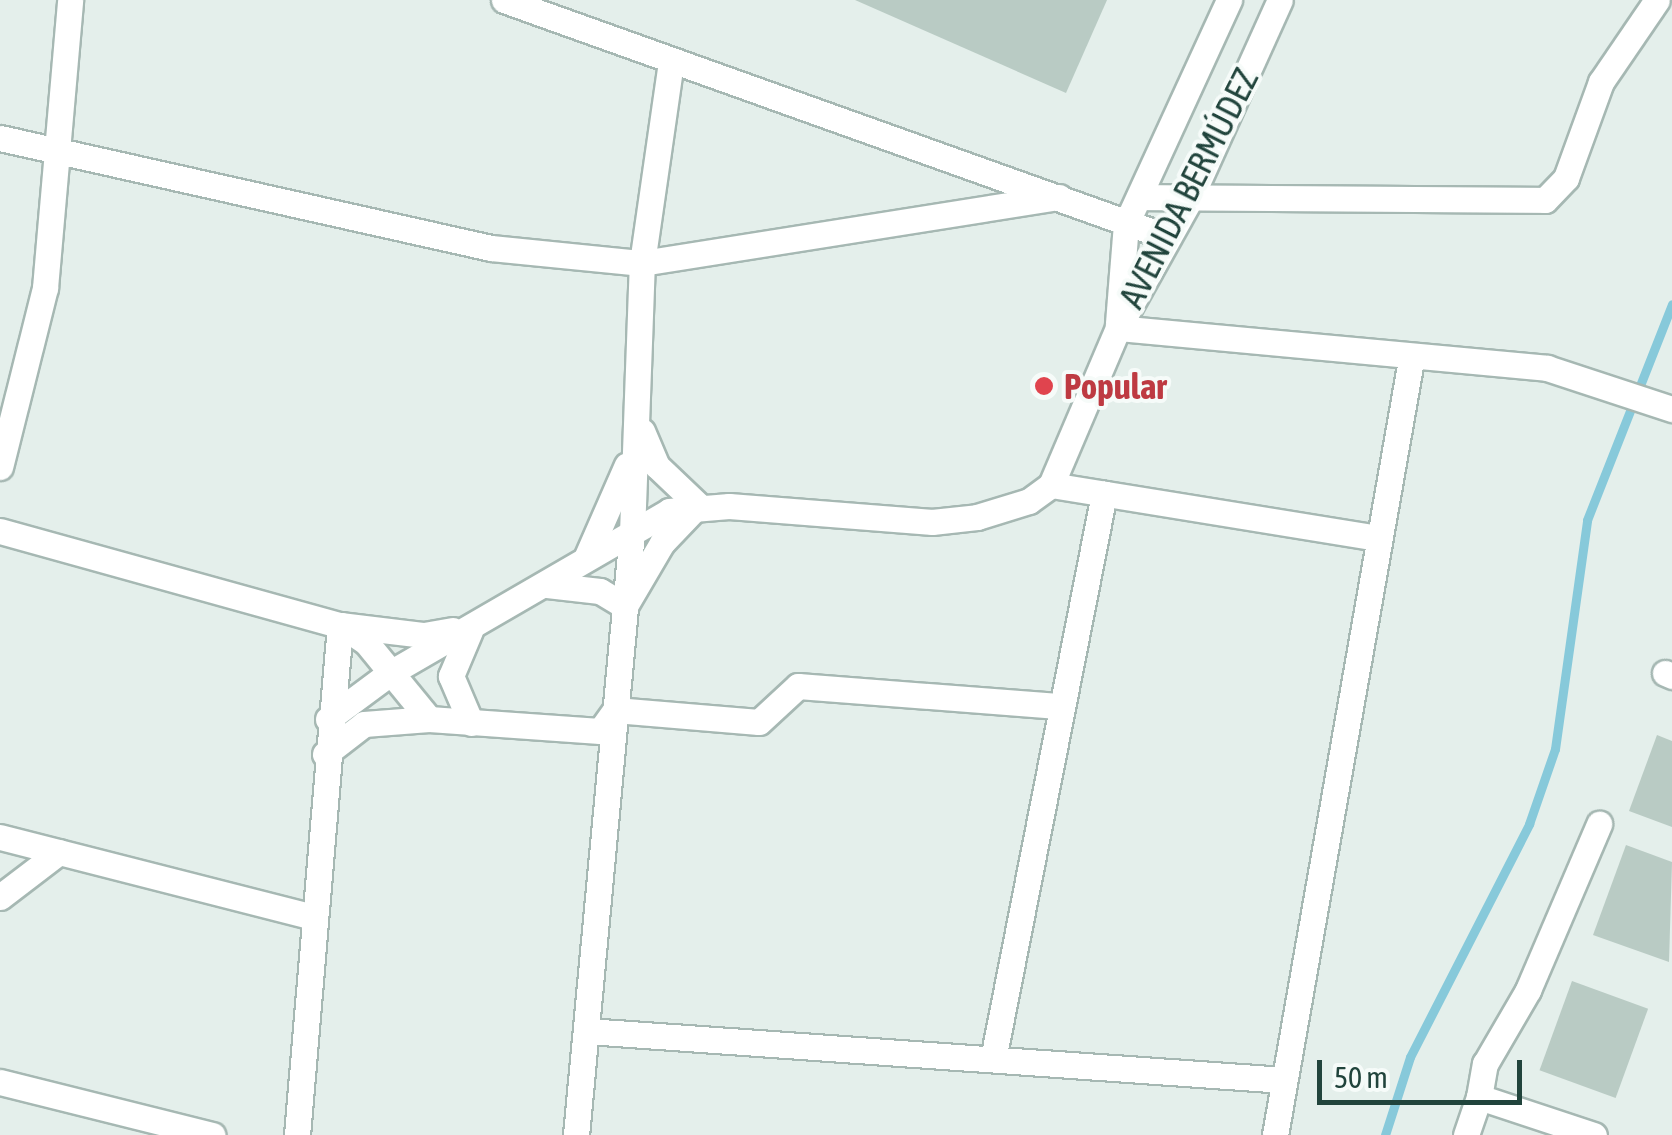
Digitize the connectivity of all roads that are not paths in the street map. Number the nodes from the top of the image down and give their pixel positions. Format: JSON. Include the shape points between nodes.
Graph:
{"nodes":[{"id":1,"x":70,"y":0,"type":"edge"},
{"id":2,"x":504,"y":0,"type":"edge"},
{"id":3,"x":1229,"y":0,"type":"edge"},
{"id":4,"x":1280,"y":0,"type":"edge"},
{"id":5,"x":1657,"y":0,"type":"edge"},
{"id":6,"x":672,"y":62,"type":"junction"},
{"id":7,"x":0,"y":138,"type":"edge"},
{"id":8,"x":58,"y":149,"type":"junction"},
{"id":9,"x":1059,"y":197,"type":"junction"},
{"id":10,"x":1140,"y":197,"type":"junction"},
{"id":11,"x":1190,"y":199,"type":"junction"},
{"id":12,"x":1126,"y":224,"type":"junction"},
{"id":13,"x":1166,"y":237,"type":"junction"},
{"id":14,"x":642,"y":263,"type":"junction"},
{"id":15,"x":1118,"y":328,"type":"junction"},
{"id":16,"x":1411,"y":360,"type":"junction"},
{"id":17,"x":1661,"y":405,"type":"edge"},
{"id":18,"x":638,"y":420,"type":"junction"},
{"id":19,"x":0,"y":467,"type":"edge"},
{"id":20,"x":1051,"y":485,"type":"junction"},
{"id":21,"x":1104,"y":494,"type":"junction"},
{"id":22,"x":698,"y":505,"type":"junction"},
{"id":23,"x":0,"y":531,"type":"edge"},
{"id":24,"x":632,"y":533,"type":"junction"},
{"id":25,"x":1379,"y":538,"type":"junction"},
{"id":26,"x":587,"y":556,"type":"junction"},
{"id":27,"x":547,"y":586,"type":"junction"},
{"id":28,"x":625,"y":606,"type":"junction"},
{"id":29,"x":340,"y":626,"type":"junction"},
{"id":30,"x":473,"y":626,"type":"junction"},
{"id":31,"x":390,"y":672,"type":"junction"},
{"id":32,"x":1058,"y":706,"type":"junction"},
{"id":33,"x":615,"y":710,"type":"junction"},
{"id":34,"x":328,"y":719,"type":"junction"},
{"id":35,"x":429,"y":720,"type":"junction"},
{"id":36,"x":471,"y":722,"type":"junction"},
{"id":37,"x":325,"y":754,"type":"junction"},
{"id":38,"x":1599,"y":824,"type":"dead end"},
{"id":39,"x":0,"y":838,"type":"edge"},
{"id":40,"x":58,"y":852,"type":"junction"},
{"id":41,"x":0,"y":897,"type":"edge"},
{"id":42,"x":311,"y":916,"type":"junction"},
{"id":43,"x":587,"y":1031,"type":"junction"},
{"id":44,"x":994,"y":1054,"type":"junction"},
{"id":45,"x":1284,"y":1080,"type":"junction"},
{"id":46,"x":0,"y":1082,"type":"edge"},
{"id":47,"x":1479,"y":1097,"type":"junction"},
{"id":48,"x":214,"y":1135,"type":"edge"},
{"id":49,"x":296,"y":1135,"type":"edge"},
{"id":50,"x":576,"y":1135,"type":"edge"},
{"id":51,"x":1275,"y":1135,"type":"edge"},
{"id":52,"x":1466,"y":1135,"type":"edge"},
{"id":53,"x":1594,"y":1135,"type":"edge"}],
"edges":[{"from":1,"to":8,"type":"street"},
{"from":2,"to":6,"type":"street"},
{"from":3,"to":10,"type":"street","name":"AVENIDA BERMÚDEZ"},
{"from":4,"to":11,"type":"street","name":"AVENIDA BERMÚDEZ"},
{"from":5,"to":11,"type":"street","via":[[1601,82],[1566,178],[1545,200]]},
{"from":6,"to":9,"type":"street"},
{"from":6,"to":14,"type":"street"},
{"from":7,"to":8,"type":"street"},
{"from":8,"to":14,"type":"street","via":[[491,248]]},
{"from":8,"to":19,"type":"street","via":[[45,288]]},
{"from":9,"to":12,"type":"street"},
{"from":9,"to":14,"type":"street"},
{"from":10,"to":11,"type":"street"},
{"from":10,"to":12,"type":"street","name":"AVENIDA BERMÚDEZ"},
{"from":11,"to":13,"type":"street","name":"AVENIDA BERMÚDEZ"},
{"from":12,"to":13,"type":"street"},
{"from":12,"to":15,"type":"street","name":"AVENIDA BERMÚDEZ"},
{"from":13,"to":15,"type":"street","name":"AVENIDA BERMÚDEZ"},
{"from":14,"to":18,"type":"street"},
{"from":15,"to":16,"type":"street"},
{"from":15,"to":20,"type":"street"},
{"from":16,"to":17,"type":"street","via":[[1546,368]]},
{"from":16,"to":25,"type":"street"},
{"from":18,"to":22,"type":"street","via":[[657,466]]},
{"from":18,"to":24,"type":"street"},
{"from":18,"to":26,"type":"street"},
{"from":20,"to":21,"type":"street"},
{"from":20,"to":22,"type":"street","via":[[994,512],[932,522]]},
{"from":21,"to":25,"type":"street"},
{"from":21,"to":32,"type":"street"},
{"from":22,"to":24,"type":"street"},
{"from":22,"to":28,"type":"street","via":[[662,543]]},
{"from":23,"to":29,"type":"street"},
{"from":24,"to":26,"type":"street"},
{"from":24,"to":28,"type":"street"},
{"from":25,"to":45,"type":"street"},
{"from":26,"to":27,"type":"street"},
{"from":27,"to":28,"type":"street","via":[[600,592]]},
{"from":27,"to":30,"type":"street"},
{"from":28,"to":33,"type":"street"},
{"from":29,"to":30,"type":"street","via":[[424,635]]},
{"from":29,"to":31,"type":"street"},
{"from":29,"to":34,"type":"street"},
{"from":30,"to":31,"type":"street"},
{"from":30,"to":36,"type":"street","via":[[450,676]]},
{"from":31,"to":34,"type":"street"},
{"from":31,"to":35,"type":"street"},
{"from":32,"to":33,"type":"street","via":[[798,686],[759,722]]},
{"from":32,"to":44,"type":"street"},
{"from":33,"to":36,"type":"street","via":[[600,732]]},
{"from":33,"to":43,"type":"street"},
{"from":34,"to":37,"type":"street"},
{"from":35,"to":36,"type":"street"},
{"from":35,"to":37,"type":"street","via":[[364,724]]},
{"from":37,"to":42,"type":"street"},
{"from":38,"to":47,"type":"street","via":[[1528,990],[1485,1064]]},
{"from":39,"to":40,"type":"street"},
{"from":40,"to":41,"type":"street"},
{"from":40,"to":42,"type":"street"},
{"from":42,"to":49,"type":"street"},
{"from":43,"to":44,"type":"street"},
{"from":43,"to":50,"type":"street"},
{"from":44,"to":45,"type":"street"},
{"from":45,"to":51,"type":"street"},
{"from":46,"to":48,"type":"street"},
{"from":47,"to":52,"type":"street"},
{"from":47,"to":53,"type":"street"}]}
